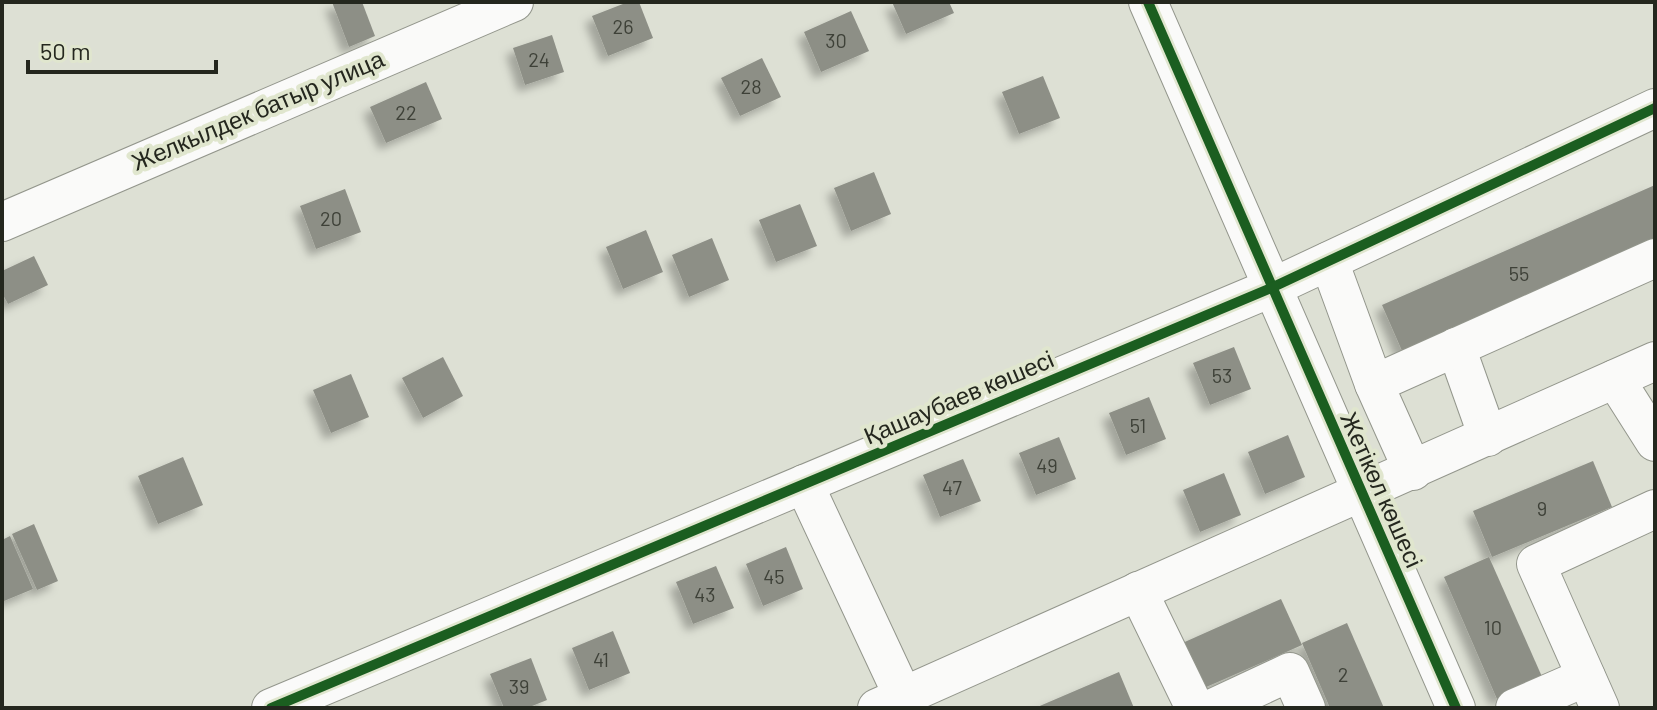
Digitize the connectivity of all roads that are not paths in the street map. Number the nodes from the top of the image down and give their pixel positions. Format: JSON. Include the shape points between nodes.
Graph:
{"nodes":[{"id":1,"x":514,"y":2,"type":"edge"},
{"id":2,"x":1148,"y":2,"type":"edge"},
{"id":3,"x":1655,"y":108,"type":"edge"},
{"id":4,"x":2,"y":222,"type":"edge"},
{"id":5,"x":1655,"y":258,"type":"edge"},
{"id":6,"x":1329,"y":261,"type":"junction"},
{"id":7,"x":1271,"y":288,"type":"junction"},
{"id":8,"x":1456,"y":347,"type":"junction"},
{"id":9,"x":1655,"y":361,"type":"edge"},
{"id":10,"x":1615,"y":379,"type":"junction"},
{"id":11,"x":1374,"y":384,"type":"junction"},
{"id":12,"x":1488,"y":437,"type":"junction"},
{"id":13,"x":1655,"y":442,"type":"edge"},
{"id":14,"x":1413,"y":471,"type":"junction"},
{"id":15,"x":804,"y":484,"type":"junction"},
{"id":16,"x":1361,"y":494,"type":"junction"},
{"id":17,"x":1655,"y":509,"type":"edge"},
{"id":18,"x":1138,"y":591,"type":"junction"},
{"id":19,"x":1593,"y":693,"type":"edge"},
{"id":20,"x":890,"y":702,"type":"edge"},
{"id":21,"x":271,"y":708,"type":"edge"},
{"id":22,"x":1195,"y":708,"type":"edge"},
{"id":23,"x":1213,"y":708,"type":"edge"},
{"id":24,"x":1306,"y":708,"type":"edge"},
{"id":25,"x":1456,"y":708,"type":"edge"},
{"id":26,"x":1515,"y":708,"type":"edge"}],
"edges":[{"from":1,"to":4,"type":"street","name":"Желкылдек батыр улица"},
{"from":2,"to":7,"type":"street","name":"Жетікөл көшесі"},
{"from":3,"to":6,"type":"street","name":"Қашаубаев көшесі"},
{"from":5,"to":8,"type":"street"},
{"from":6,"to":7,"type":"street","name":"Қашаубаев көшесі"},
{"from":6,"to":11,"type":"street"},
{"from":7,"to":15,"type":"street","name":"Қашаубаев көшесі"},
{"from":7,"to":16,"type":"street","name":"Жетікөл көшесі"},
{"from":8,"to":11,"type":"street"},
{"from":8,"to":12,"type":"street"},
{"from":9,"to":10,"type":"street"},
{"from":10,"to":12,"type":"street"},
{"from":10,"to":13,"type":"street"},
{"from":11,"to":14,"type":"street"},
{"from":12,"to":14,"type":"street"},
{"from":14,"to":16,"type":"street"},
{"from":15,"to":20,"type":"street"},
{"from":15,"to":21,"type":"street","name":"Қашаубаев көшесі"},
{"from":16,"to":18,"type":"street"},
{"from":16,"to":25,"type":"street","name":"Жетікөл көшесі"},
{"from":17,"to":19,"type":"street","via":[[1536,564]]},
{"from":18,"to":20,"type":"street"},
{"from":18,"to":22,"type":"street"},
{"from":19,"to":26,"type":"street"},
{"from":23,"to":24,"type":"street","via":[[1290,672]]}]}
